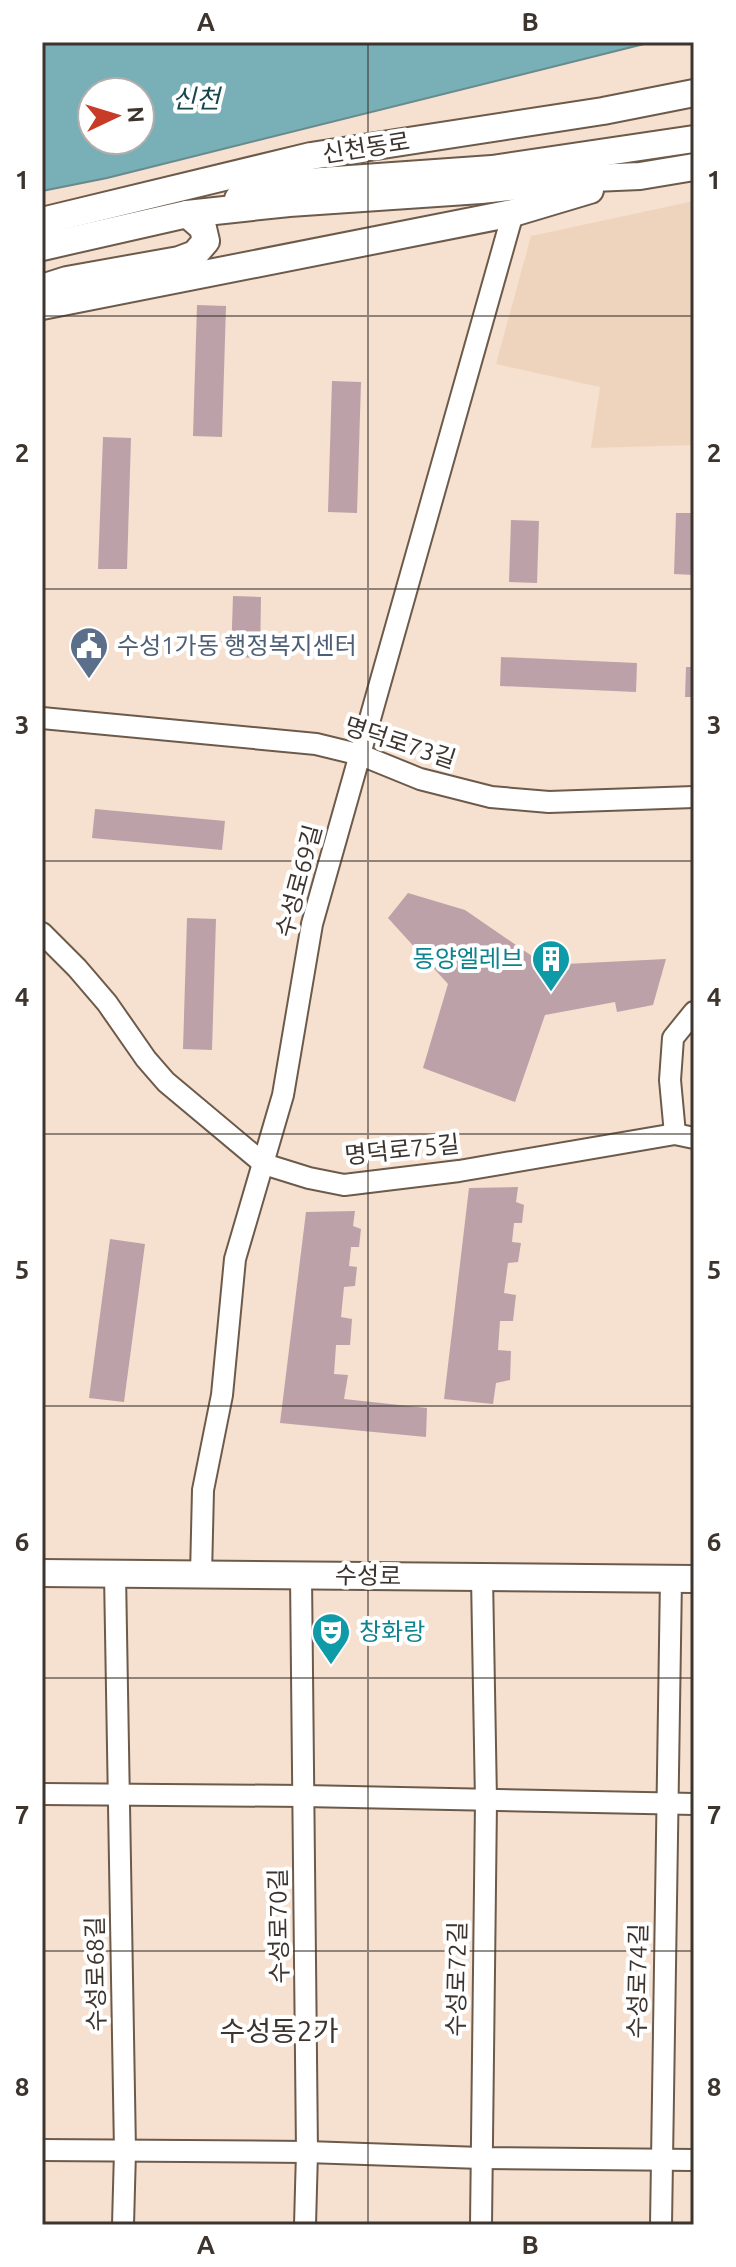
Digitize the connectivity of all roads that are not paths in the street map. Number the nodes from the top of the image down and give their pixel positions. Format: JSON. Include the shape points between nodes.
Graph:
{"nodes":[{"id":1,"x":694,"y":93,"type":"edge"},
{"id":2,"x":662,"y":99,"type":"junction"},
{"id":3,"x":694,"y":105,"type":"edge"},
{"id":4,"x":694,"y":139,"type":"edge"},
{"id":5,"x":694,"y":167,"type":"edge"},
{"id":6,"x":640,"y":176,"type":"junction"},
{"id":7,"x":194,"y":213,"type":"junction"},
{"id":8,"x":513,"y":213,"type":"junction"},
{"id":9,"x":42,"y":221,"type":"edge"},
{"id":10,"x":42,"y":247,"type":"edge"},
{"id":11,"x":42,"y":288,"type":"edge"},
{"id":12,"x":42,"y":306,"type":"edge"},
{"id":13,"x":42,"y":718,"type":"edge"},
{"id":14,"x":361,"y":755,"type":"junction"},
{"id":15,"x":694,"y":797,"type":"edge"},
{"id":16,"x":42,"y":933,"type":"edge"},
{"id":17,"x":694,"y":1012,"type":"edge"},
{"id":18,"x":685,"y":1136,"type":"edge"},
{"id":19,"x":264,"y":1164,"type":"junction"},
{"id":20,"x":42,"y":1573,"type":"edge"},
{"id":21,"x":115,"y":1574,"type":"junction"},
{"id":22,"x":201,"y":1575,"type":"junction"},
{"id":23,"x":301,"y":1576,"type":"junction"},
{"id":24,"x":482,"y":1577,"type":"junction"},
{"id":25,"x":683,"y":1579,"type":"edge"},
{"id":26,"x":42,"y":1794,"type":"edge"},
{"id":27,"x":119,"y":1796,"type":"junction"},
{"id":28,"x":304,"y":1796,"type":"junction"},
{"id":29,"x":486,"y":1801,"type":"junction"},
{"id":30,"x":667,"y":1803,"type":"junction"},
{"id":31,"x":694,"y":1804,"type":"edge"},
{"id":32,"x":42,"y":2150,"type":"edge"},
{"id":33,"x":125,"y":2151,"type":"junction"},
{"id":34,"x":307,"y":2152,"type":"junction"},
{"id":35,"x":481,"y":2158,"type":"junction"},
{"id":36,"x":661,"y":2159,"type":"junction"},
{"id":37,"x":694,"y":2160,"type":"edge"},
{"id":38,"x":123,"y":2225,"type":"edge"},
{"id":39,"x":305,"y":2225,"type":"edge"},
{"id":40,"x":481,"y":2225,"type":"edge"},
{"id":41,"x":661,"y":2225,"type":"edge"}],
"edges":[{"from":1,"to":2,"type":"main road","name":"신천동로"},
{"from":2,"to":3,"type":"main road"},
{"from":2,"to":9,"type":"main road","name":"신천동로","via":[[311,156]]},
{"from":4,"to":7,"type":"main road","via":[[492,169],[279,184]]},
{"from":5,"to":6,"type":"main road","name":"신천동로"},
{"from":6,"to":7,"type":"main road","name":"신천동로"},
{"from":6,"to":8,"type":"main road"},
{"from":7,"to":10,"type":"main road","name":"신천동로"},
{"from":7,"to":11,"type":"main road","via":[[206,241],[195,254]]},
{"from":8,"to":12,"type":"main road"},
{"from":8,"to":14,"type":"street","name":"수성로69길"},
{"from":13,"to":14,"type":"street","name":"명덕로73길","via":[[316,744]]},
{"from":14,"to":15,"type":"street","name":"명덕로73길","via":[[420,779],[491,797],[549,802]]},
{"from":14,"to":19,"type":"street","name":"수성로69길","via":[[312,924],[283,1095]]},
{"from":16,"to":19,"type":"street","name":"명덕로75길","via":[[107,1003],[166,1082]]},
{"from":17,"to":18,"type":"street","via":[[673,1038],[670,1080]]},
{"from":18,"to":19,"type":"street","name":"명덕로75길","via":[[344,1185]]},
{"from":19,"to":22,"type":"street","name":"수성로69길","via":[[235,1259],[222,1395],[203,1490]]},
{"from":20,"to":21,"type":"main road","name":"수성로"},
{"from":21,"to":22,"type":"main road","name":"수성로"},
{"from":21,"to":27,"type":"street","name":"수성로68길"},
{"from":22,"to":23,"type":"main road","name":"수성로"},
{"from":23,"to":24,"type":"main road","name":"수성로"},
{"from":23,"to":28,"type":"street","name":"수성로70길"},
{"from":24,"to":25,"type":"main road","name":"수성로"},
{"from":24,"to":29,"type":"street","name":"수성로72길"},
{"from":25,"to":30,"type":"street","name":"수성로74길"},
{"from":26,"to":27,"type":"street"},
{"from":27,"to":28,"type":"street"},
{"from":27,"to":33,"type":"street","name":"수성로68길"},
{"from":28,"to":29,"type":"street"},
{"from":28,"to":34,"type":"street","name":"수성로70길"},
{"from":29,"to":30,"type":"street"},
{"from":29,"to":35,"type":"street","name":"수성로72길"},
{"from":30,"to":31,"type":"street"},
{"from":30,"to":36,"type":"street","name":"수성로74길"},
{"from":32,"to":33,"type":"street"},
{"from":33,"to":34,"type":"street"},
{"from":33,"to":38,"type":"street","name":"수성로68길"},
{"from":34,"to":35,"type":"street"},
{"from":34,"to":39,"type":"street","name":"수성로70길"},
{"from":35,"to":36,"type":"street"},
{"from":35,"to":40,"type":"street","name":"수성로72길"},
{"from":36,"to":37,"type":"street"},
{"from":36,"to":41,"type":"street","name":"수성로74길"}]}
